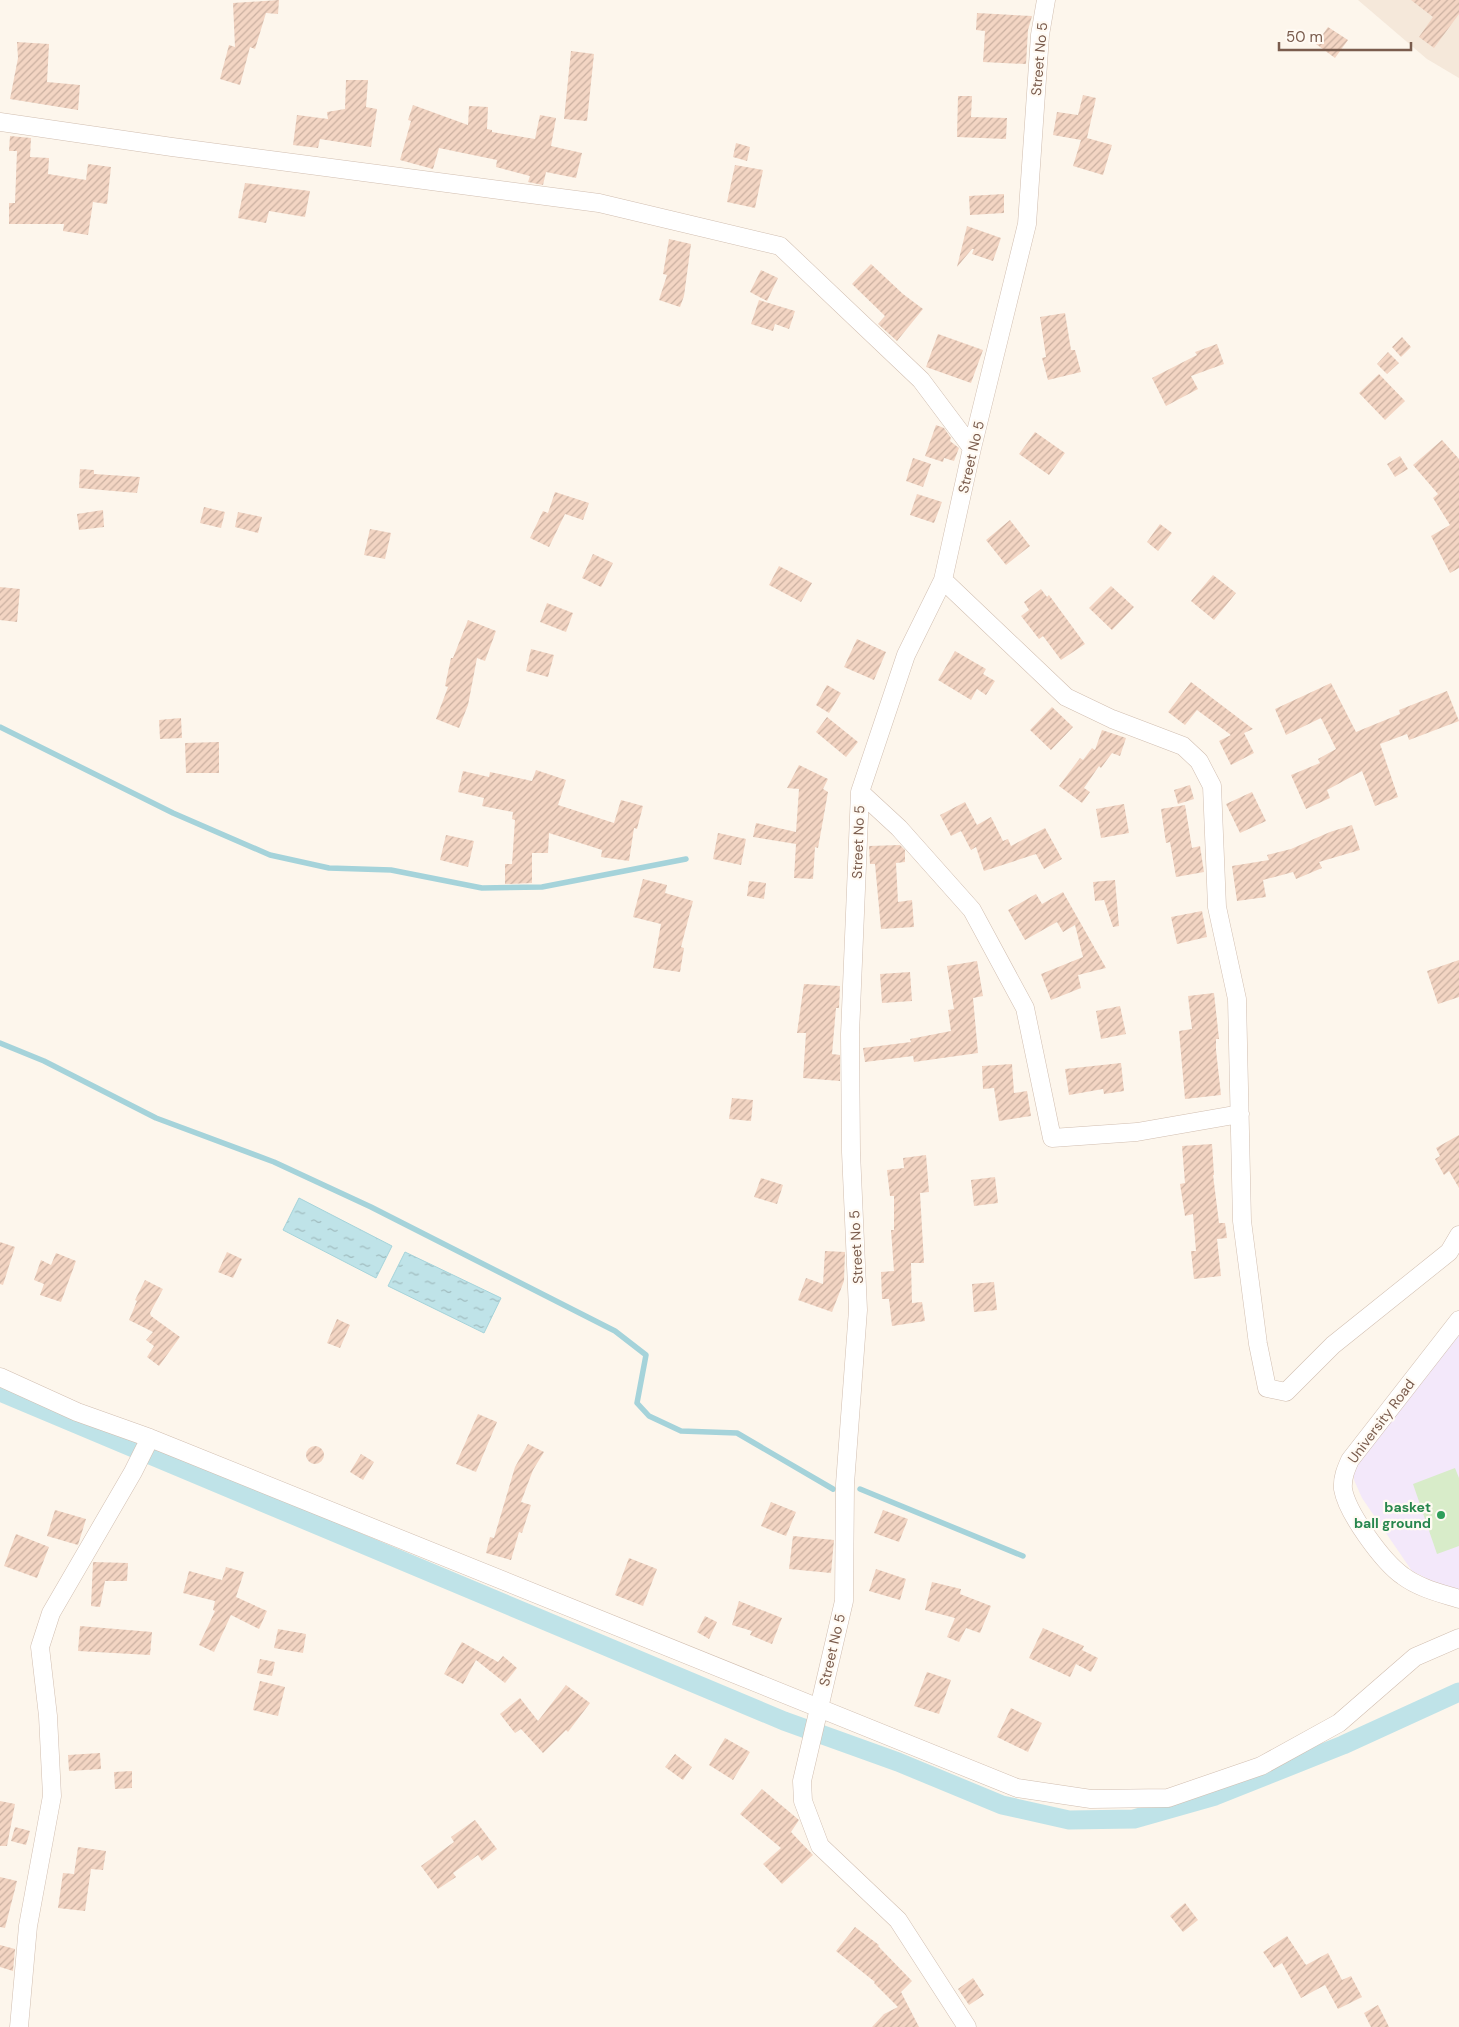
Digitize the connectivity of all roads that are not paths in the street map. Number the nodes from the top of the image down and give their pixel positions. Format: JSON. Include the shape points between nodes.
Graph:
{"nodes":[{"id":1,"x":1046,"y":0,"type":"edge"},
{"id":2,"x":0,"y":122,"type":"edge"},
{"id":3,"x":972,"y":448,"type":"junction"},
{"id":4,"x":943,"y":580,"type":"junction"},
{"id":5,"x":860,"y":792,"type":"junction"},
{"id":6,"x":1240,"y":1114,"type":"junction"},
{"id":7,"x":1459,"y":1235,"type":"edge"},
{"id":8,"x":1459,"y":1320,"type":"edge"},
{"id":9,"x":0,"y":1377,"type":"edge"},
{"id":10,"x":148,"y":1442,"type":"junction"},
{"id":11,"x":1459,"y":1599,"type":"edge"},
{"id":12,"x":1459,"y":1638,"type":"edge"},
{"id":13,"x":817,"y":1714,"type":"junction"},
{"id":14,"x":19,"y":2027,"type":"edge"},
{"id":15,"x":966,"y":2027,"type":"edge"}],
"edges":[{"from":1,"to":3,"type":"street","name":"Street No 5","via":[[1040,35],[1027,224]]},
{"from":2,"to":3,"type":"street","via":[[599,203],[780,246],[921,380]]},
{"from":3,"to":4,"type":"street","name":"Street No 5"},
{"from":4,"to":5,"type":"street","name":"Street No 5","via":[[906,656]]},
{"from":4,"to":6,"type":"street","via":[[1066,697],[1112,719],[1183,746],[1199,760],[1212,786],[1217,907],[1237,999]]},
{"from":5,"to":6,"type":"street","via":[[899,828],[972,910],[1024,1008],[1052,1138],[1137,1132]]},
{"from":5,"to":13,"type":"street","name":"Street No 5","via":[[850,1034],[858,1310],[845,1484],[844,1601]]},
{"from":6,"to":7,"type":"street","via":[[1242,1221],[1267,1388],[1286,1392],[1334,1345],[1448,1252]]},
{"from":8,"to":11,"type":"street","name":"University Road","via":[[1350,1460],[1343,1482],[1345,1497],[1354,1514],[1390,1566],[1421,1587]]},
{"from":9,"to":10,"type":"street"},
{"from":10,"to":13,"type":"street"},
{"from":10,"to":14,"type":"street","via":[[51,1613],[40,1647],[52,1796],[28,1926]]},
{"from":12,"to":13,"type":"street","via":[[1415,1657],[1339,1723],[1261,1766],[1168,1798],[1091,1799],[1017,1788]]},
{"from":13,"to":15,"type":"street","name":"Street No 5","via":[[802,1780],[803,1801],[820,1846],[898,1920]]}]}
